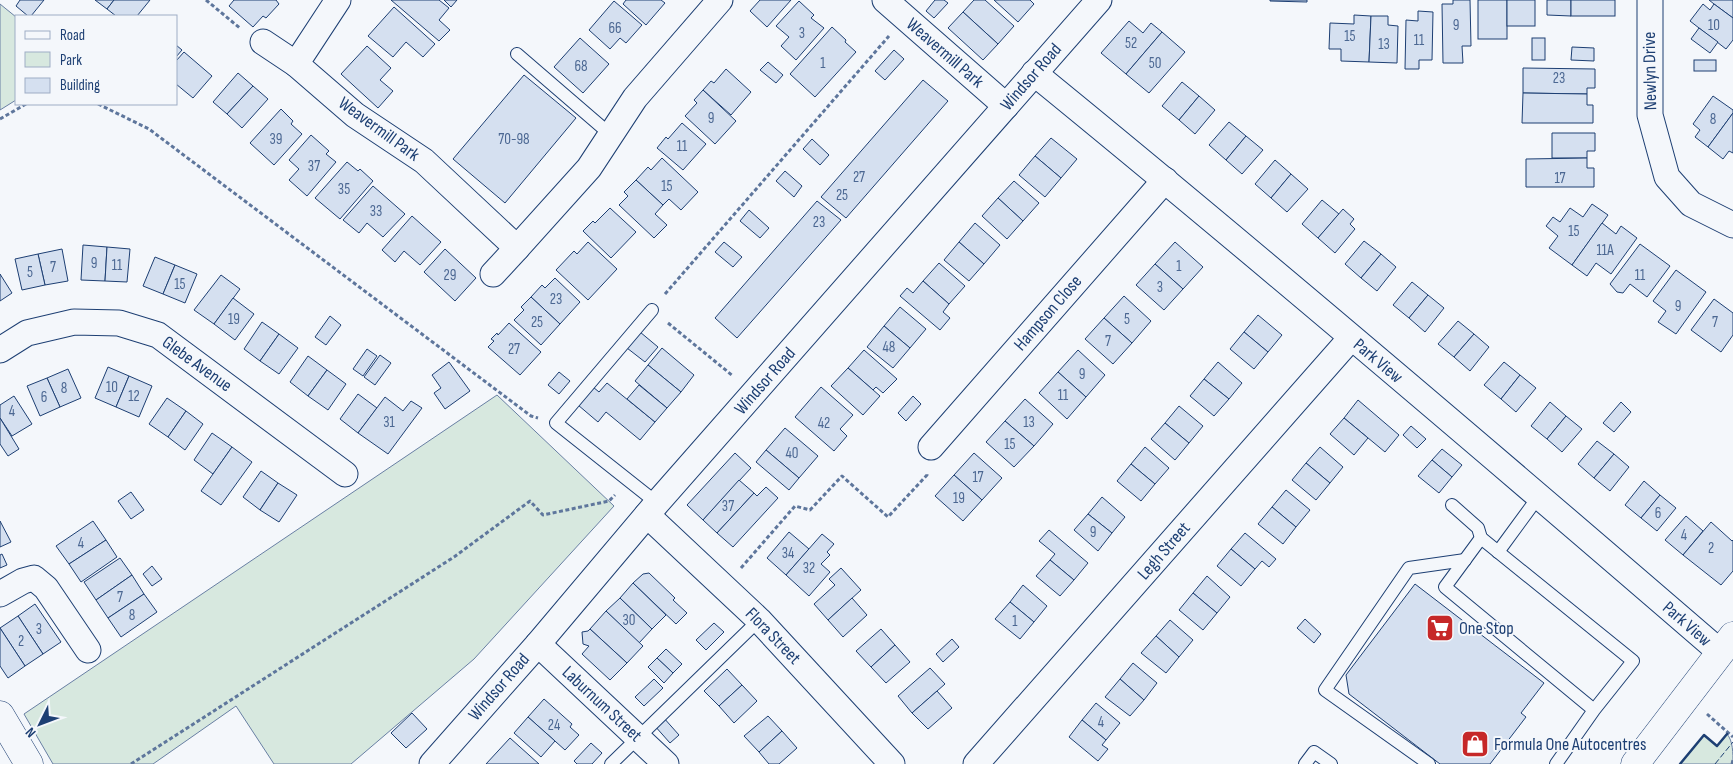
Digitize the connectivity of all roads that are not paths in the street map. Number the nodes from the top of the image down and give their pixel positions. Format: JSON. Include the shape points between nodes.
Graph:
{"nodes":[{"id":1,"x":338,"y":0,"type":"edge"},
{"id":2,"x":720,"y":0,"type":"edge"},
{"id":3,"x":885,"y":0,"type":"edge"},
{"id":4,"x":1098,"y":0,"type":"edge"},
{"id":5,"x":1650,"y":0,"type":"edge"},
{"id":6,"x":263,"y":42,"type":"road end"},
{"id":7,"x":517,"y":54,"type":"dead end"},
{"id":8,"x":296,"y":64,"type":"junction"},
{"id":9,"x":1034,"y":73,"type":"junction"},
{"id":10,"x":1006,"y":106,"type":"junction"},
{"id":11,"x":610,"y":135,"type":"junction"},
{"id":12,"x":1165,"y":180,"type":"junction"},
{"id":13,"x":1733,"y":225,"type":"edge"},
{"id":14,"x":517,"y":248,"type":"junction"},
{"id":15,"x":494,"y":274,"type":"dead end"},
{"id":16,"x":652,"y":310,"type":"road end"},
{"id":17,"x":1351,"y":338,"type":"junction"},
{"id":18,"x":0,"y":350,"type":"edge"},
{"id":19,"x":931,"y":447,"type":"road end"},
{"id":20,"x":345,"y":474,"type":"dead end"},
{"id":21,"x":1539,"y":496,"type":"junction"},
{"id":22,"x":1452,"y":505,"type":"dead end"},
{"id":23,"x":652,"y":509,"type":"junction"},
{"id":24,"x":1482,"y":538,"type":"junction"},
{"id":25,"x":1498,"y":552,"type":"junction"},
{"id":26,"x":1465,"y":560,"type":"junction"},
{"id":27,"x":0,"y":594,"type":"edge"},
{"id":28,"x":759,"y":620,"type":"junction"},
{"id":29,"x":1729,"y":641,"type":"edge"},
{"id":30,"x":538,"y":644,"type":"junction"},
{"id":31,"x":88,"y":650,"type":"dead end"},
{"id":32,"x":1594,"y":710,"type":"junction"},
{"id":33,"x":0,"y":715,"type":"edge"},
{"id":34,"x":638,"y":736,"type":"junction"},
{"id":35,"x":30,"y":764,"type":"edge"},
{"id":36,"x":432,"y":764,"type":"edge"},
{"id":37,"x":611,"y":764,"type":"edge"},
{"id":38,"x":666,"y":764,"type":"edge"},
{"id":39,"x":892,"y":764,"type":"edge"},
{"id":40,"x":976,"y":764,"type":"edge"},
{"id":41,"x":1306,"y":764,"type":"edge"},
{"id":42,"x":1331,"y":764,"type":"edge"},
{"id":43,"x":1428,"y":764,"type":"edge"},
{"id":44,"x":1556,"y":764,"type":"edge"},
{"id":45,"x":1635,"y":764,"type":"edge"}],
"edges":[{"from":1,"to":8,"type":"street"},
{"from":2,"to":11,"type":"street","via":[[635,98]]},
{"from":3,"to":10,"type":"street","name":"Weavermill Park"},
{"from":4,"to":9,"type":"street","name":"Windsor Road"},
{"from":5,"to":13,"type":"street","name":"Newlyn Drive","via":[[1650,115],[1667,177],[1691,204]]},
{"from":6,"to":8,"type":"street","name":"Weavermill Park"},
{"from":7,"to":11,"type":"lane"},
{"from":8,"to":14,"type":"street","name":"Weavermill Park","via":[[355,115],[424,161]]},
{"from":9,"to":10,"type":"street","name":"Windsor Road"},
{"from":9,"to":12,"type":"street","name":"Park View"},
{"from":10,"to":23,"type":"street","name":"Windsor Road"},
{"from":11,"to":14,"type":"street","via":[[589,168]]},
{"from":12,"to":17,"type":"street","name":"Park View"},
{"from":12,"to":19,"type":"street","name":"Hampson Close"},
{"from":14,"to":15,"type":"street"},
{"from":16,"to":23,"type":"lane","via":[[556,422],[630,481]]},
{"from":17,"to":21,"type":"street","name":"Park View"},
{"from":17,"to":40,"type":"street","name":"Legh Street"},
{"from":18,"to":20,"type":"street","name":"Glebe Avenue","via":[[27,333],[74,322],[119,323],[158,335]]},
{"from":21,"to":25,"type":"lane"},
{"from":21,"to":29,"type":"street","name":"Park View"},
{"from":22,"to":24,"type":"lane","via":[[1478,528]]},
{"from":23,"to":28,"type":"street","name":"Flora Street"},
{"from":23,"to":30,"type":"street","name":"Windsor Road"},
{"from":24,"to":25,"type":"lane"},
{"from":24,"to":26,"type":"lane"},
{"from":25,"to":32,"type":"lane","via":[[1633,661]]},
{"from":26,"to":32,"type":"lane","via":[[1445,587]]},
{"from":26,"to":43,"type":"lane","via":[[1409,568],[1325,690]]},
{"from":27,"to":31,"type":"street","via":[[34,578],[46,588]]},
{"from":28,"to":34,"type":"lane"},
{"from":28,"to":39,"type":"street","name":"Flora Street"},
{"from":29,"to":45,"type":"main road"},
{"from":30,"to":34,"type":"street","name":"Laburnum Street"},
{"from":30,"to":36,"type":"street","name":"Windsor Road"},
{"from":32,"to":44,"type":"lane"},
{"from":33,"to":35,"type":"main road"},
{"from":34,"to":37,"type":"lane"},
{"from":34,"to":38,"type":"street","name":"Laburnum Street"},
{"from":41,"to":42,"type":"lane","via":[[1314,752]]}]}
